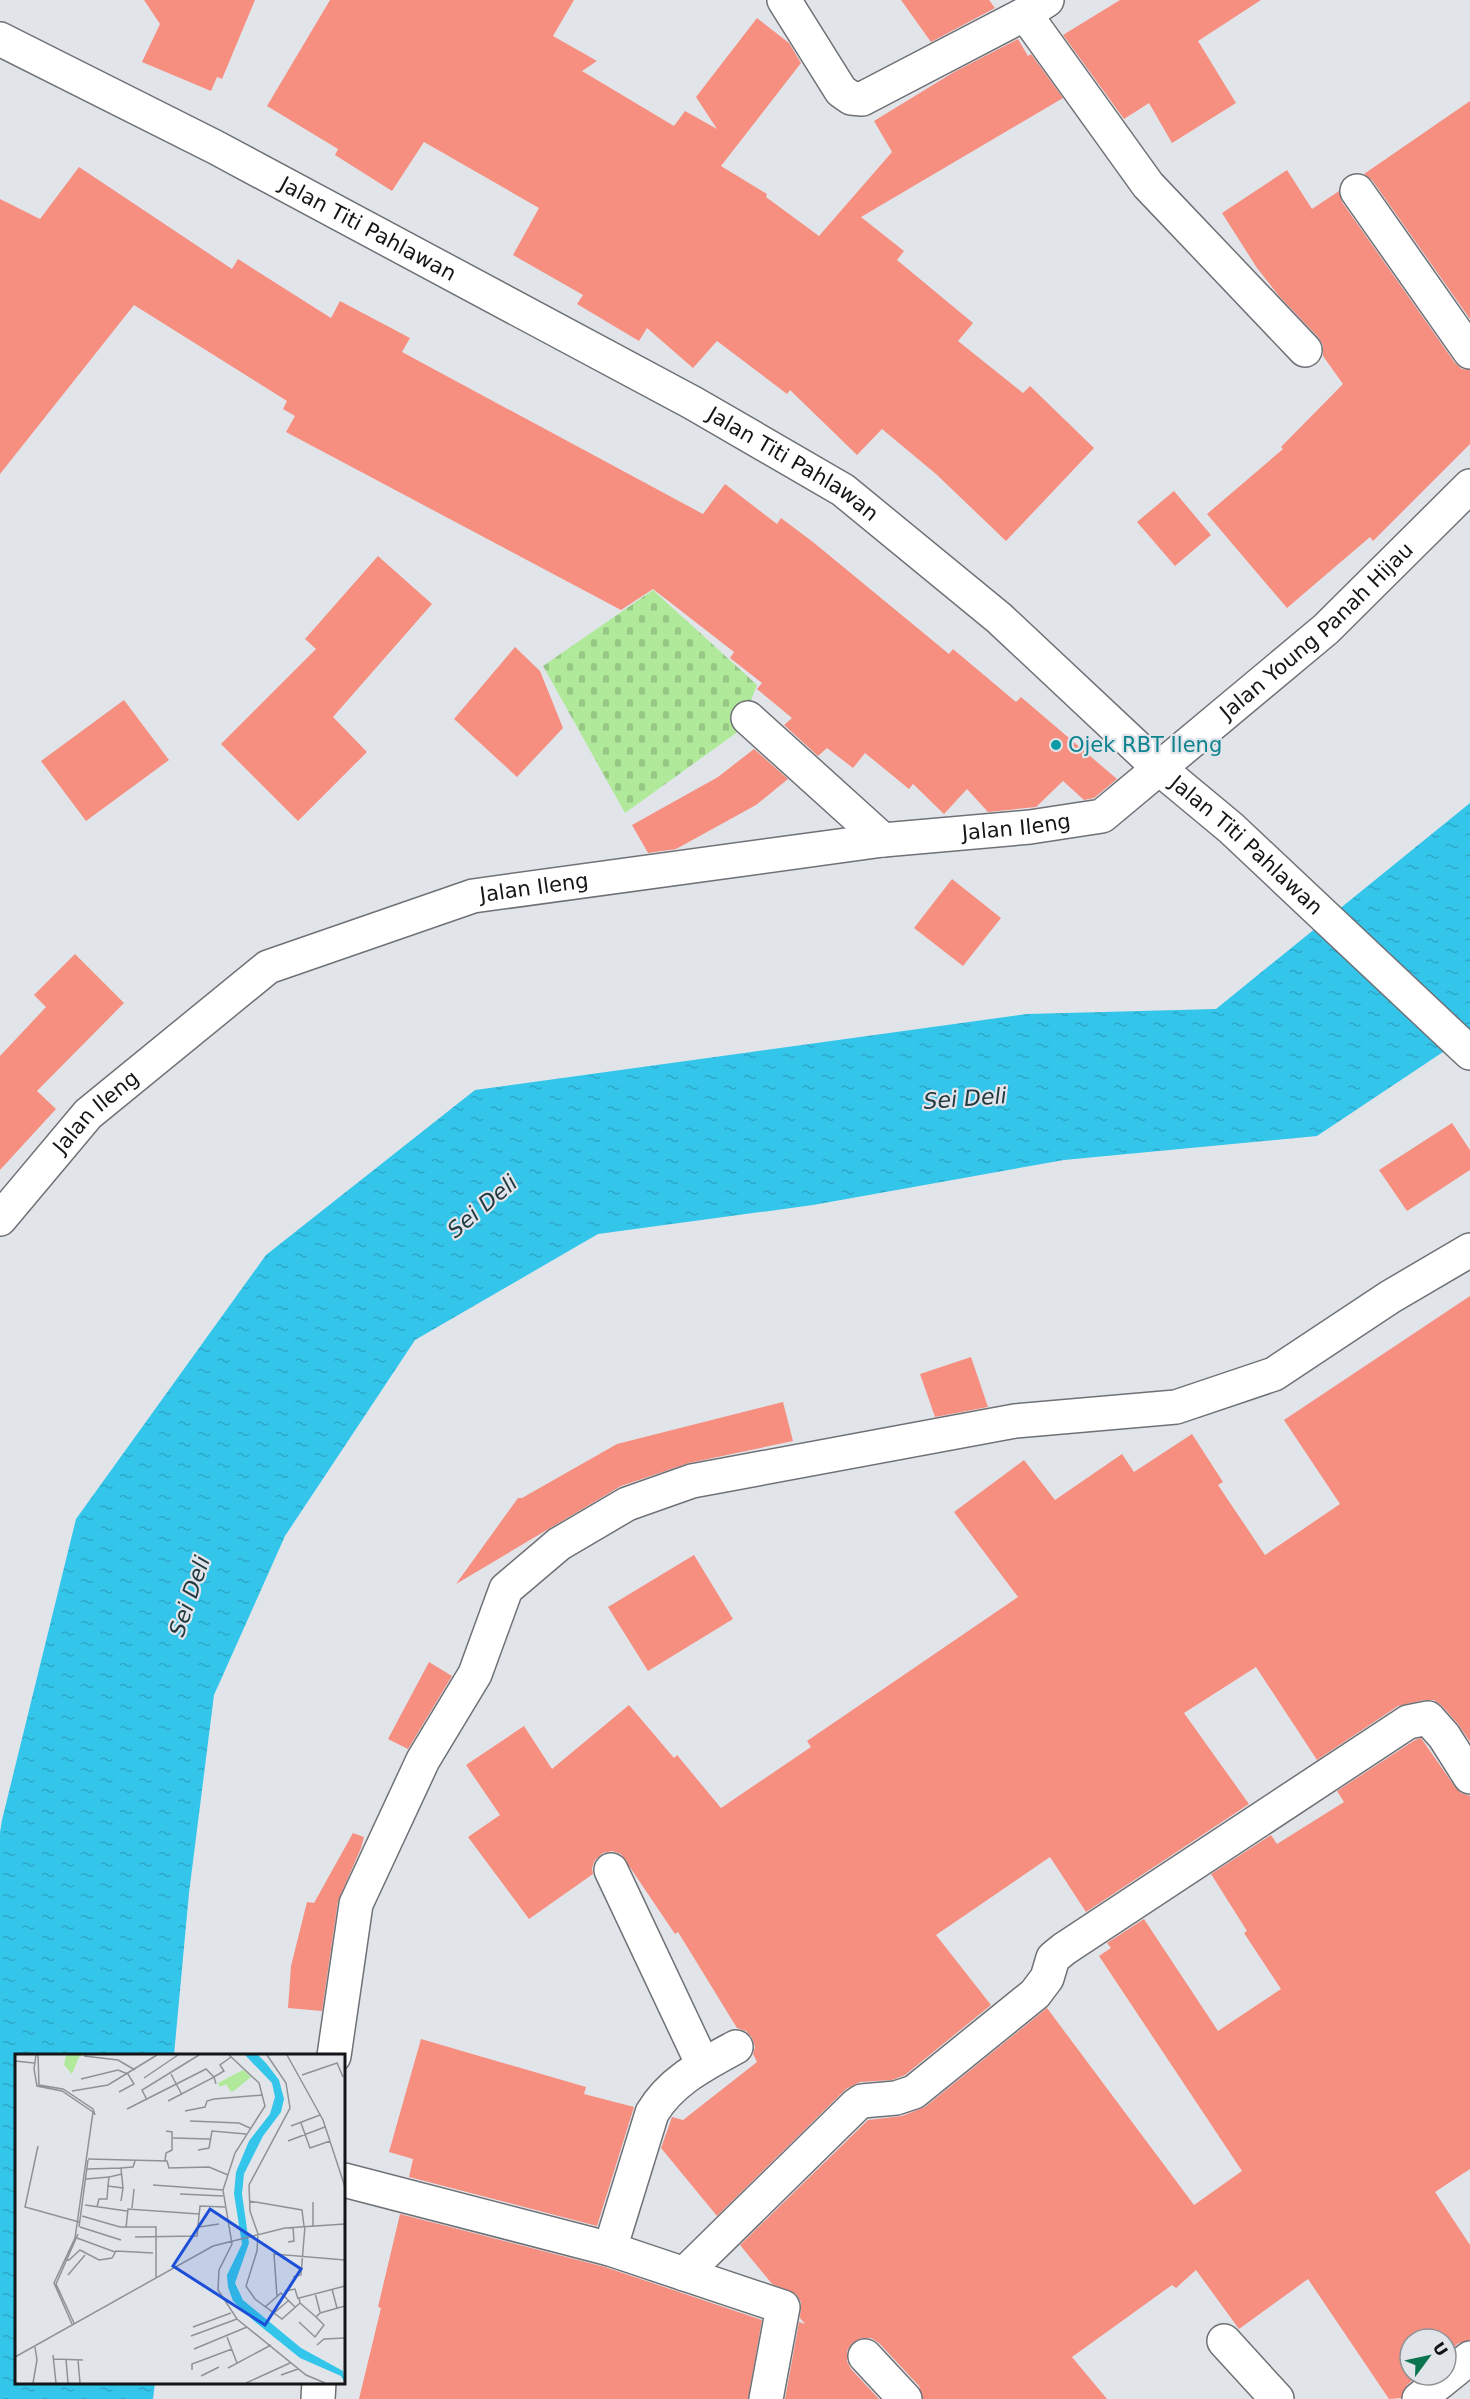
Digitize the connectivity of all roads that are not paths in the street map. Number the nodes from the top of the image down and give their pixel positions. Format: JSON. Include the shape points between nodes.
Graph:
{"nodes":[{"id":1,"x":784,"y":0,"type":"edge"},
{"id":2,"x":1036,"y":7,"type":"edge"},
{"id":3,"x":0,"y":39,"type":"edge"},
{"id":4,"x":1357,"y":190,"type":"dead end"},
{"id":5,"x":1305,"y":350,"type":"dead end"},
{"id":6,"x":1470,"y":352,"type":"edge"},
{"id":7,"x":1470,"y":486,"type":"edge"},
{"id":8,"x":748,"y":718,"type":"dead end"},
{"id":9,"x":1160,"y":769,"type":"junction"},
{"id":10,"x":882,"y":840,"type":"junction"},
{"id":11,"x":1470,"y":1053,"type":"edge"},
{"id":12,"x":0,"y":1219,"type":"edge"},
{"id":13,"x":1470,"y":1250,"type":"edge"},
{"id":14,"x":1470,"y":1777,"type":"edge"},
{"id":15,"x":611,"y":1870,"type":"dead end"},
{"id":16,"x":736,"y":2047,"type":"dead end"},
{"id":17,"x":334,"y":2054,"type":"edge"},
{"id":18,"x":703,"y":2065,"type":"junction"},
{"id":19,"x":345,"y":2180,"type":"edge"},
{"id":20,"x":610,"y":2249,"type":"junction"},
{"id":21,"x":684,"y":2274,"type":"junction"},
{"id":22,"x":1224,"y":2341,"type":"dead end"},
{"id":23,"x":865,"y":2356,"type":"dead end"},
{"id":24,"x":1470,"y":2358,"type":"edge"},
{"id":25,"x":319,"y":2384,"type":"edge"},
{"id":26,"x":318,"y":2399,"type":"edge"},
{"id":27,"x":766,"y":2399,"type":"edge"},
{"id":28,"x":905,"y":2399,"type":"edge"},
{"id":29,"x":1277,"y":2399,"type":"edge"},
{"id":30,"x":1419,"y":2399,"type":"edge"}],
"edges":[{"from":1,"to":2,"type":"street","via":[[841,91],[862,99]]},
{"from":2,"to":5,"type":"street","via":[[1148,185]]},
{"from":3,"to":9,"type":"street","name":"Jalan Titi Pahlawan","via":[[215,147],[672,392],[843,490],[999,618]]},
{"from":4,"to":6,"type":"street"},
{"from":7,"to":9,"type":"street","name":"Jalan Young Panah Hijau","via":[[1326,629]]},
{"from":8,"to":10,"type":"street"},
{"from":9,"to":10,"type":"street","name":"Jalan Ileng","via":[[1102,816],[1030,827]]},
{"from":9,"to":11,"type":"street","name":"Jalan Titi Pahlawan","via":[[1231,828]]},
{"from":10,"to":12,"type":"street","name":"Jalan Ileng","via":[[473,897],[268,967],[88,1114]]},
{"from":13,"to":17,"type":"street","via":[[1390,1297],[1274,1374],[1176,1407],[1015,1421],[692,1481],[627,1504],[559,1544],[506,1589],[475,1674],[423,1760],[356,1904]]},
{"from":14,"to":21,"type":"street","via":[[1428,1718],[1408,1722],[1064,1949],[1053,1958],[1047,1978],[1035,1994],[914,2092],[856,2105]]},
{"from":15,"to":18,"type":"street"},
{"from":16,"to":18,"type":"street"},
{"from":18,"to":20,"type":"street","via":[[663,2095],[652,2113]]},
{"from":19,"to":20,"type":"street"},
{"from":20,"to":21,"type":"street"},
{"from":21,"to":27,"type":"street","via":[[783,2307]]},
{"from":22,"to":29,"type":"street"},
{"from":23,"to":28,"type":"street"},
{"from":24,"to":30,"type":"street"},
{"from":25,"to":26,"type":"street"}]}
